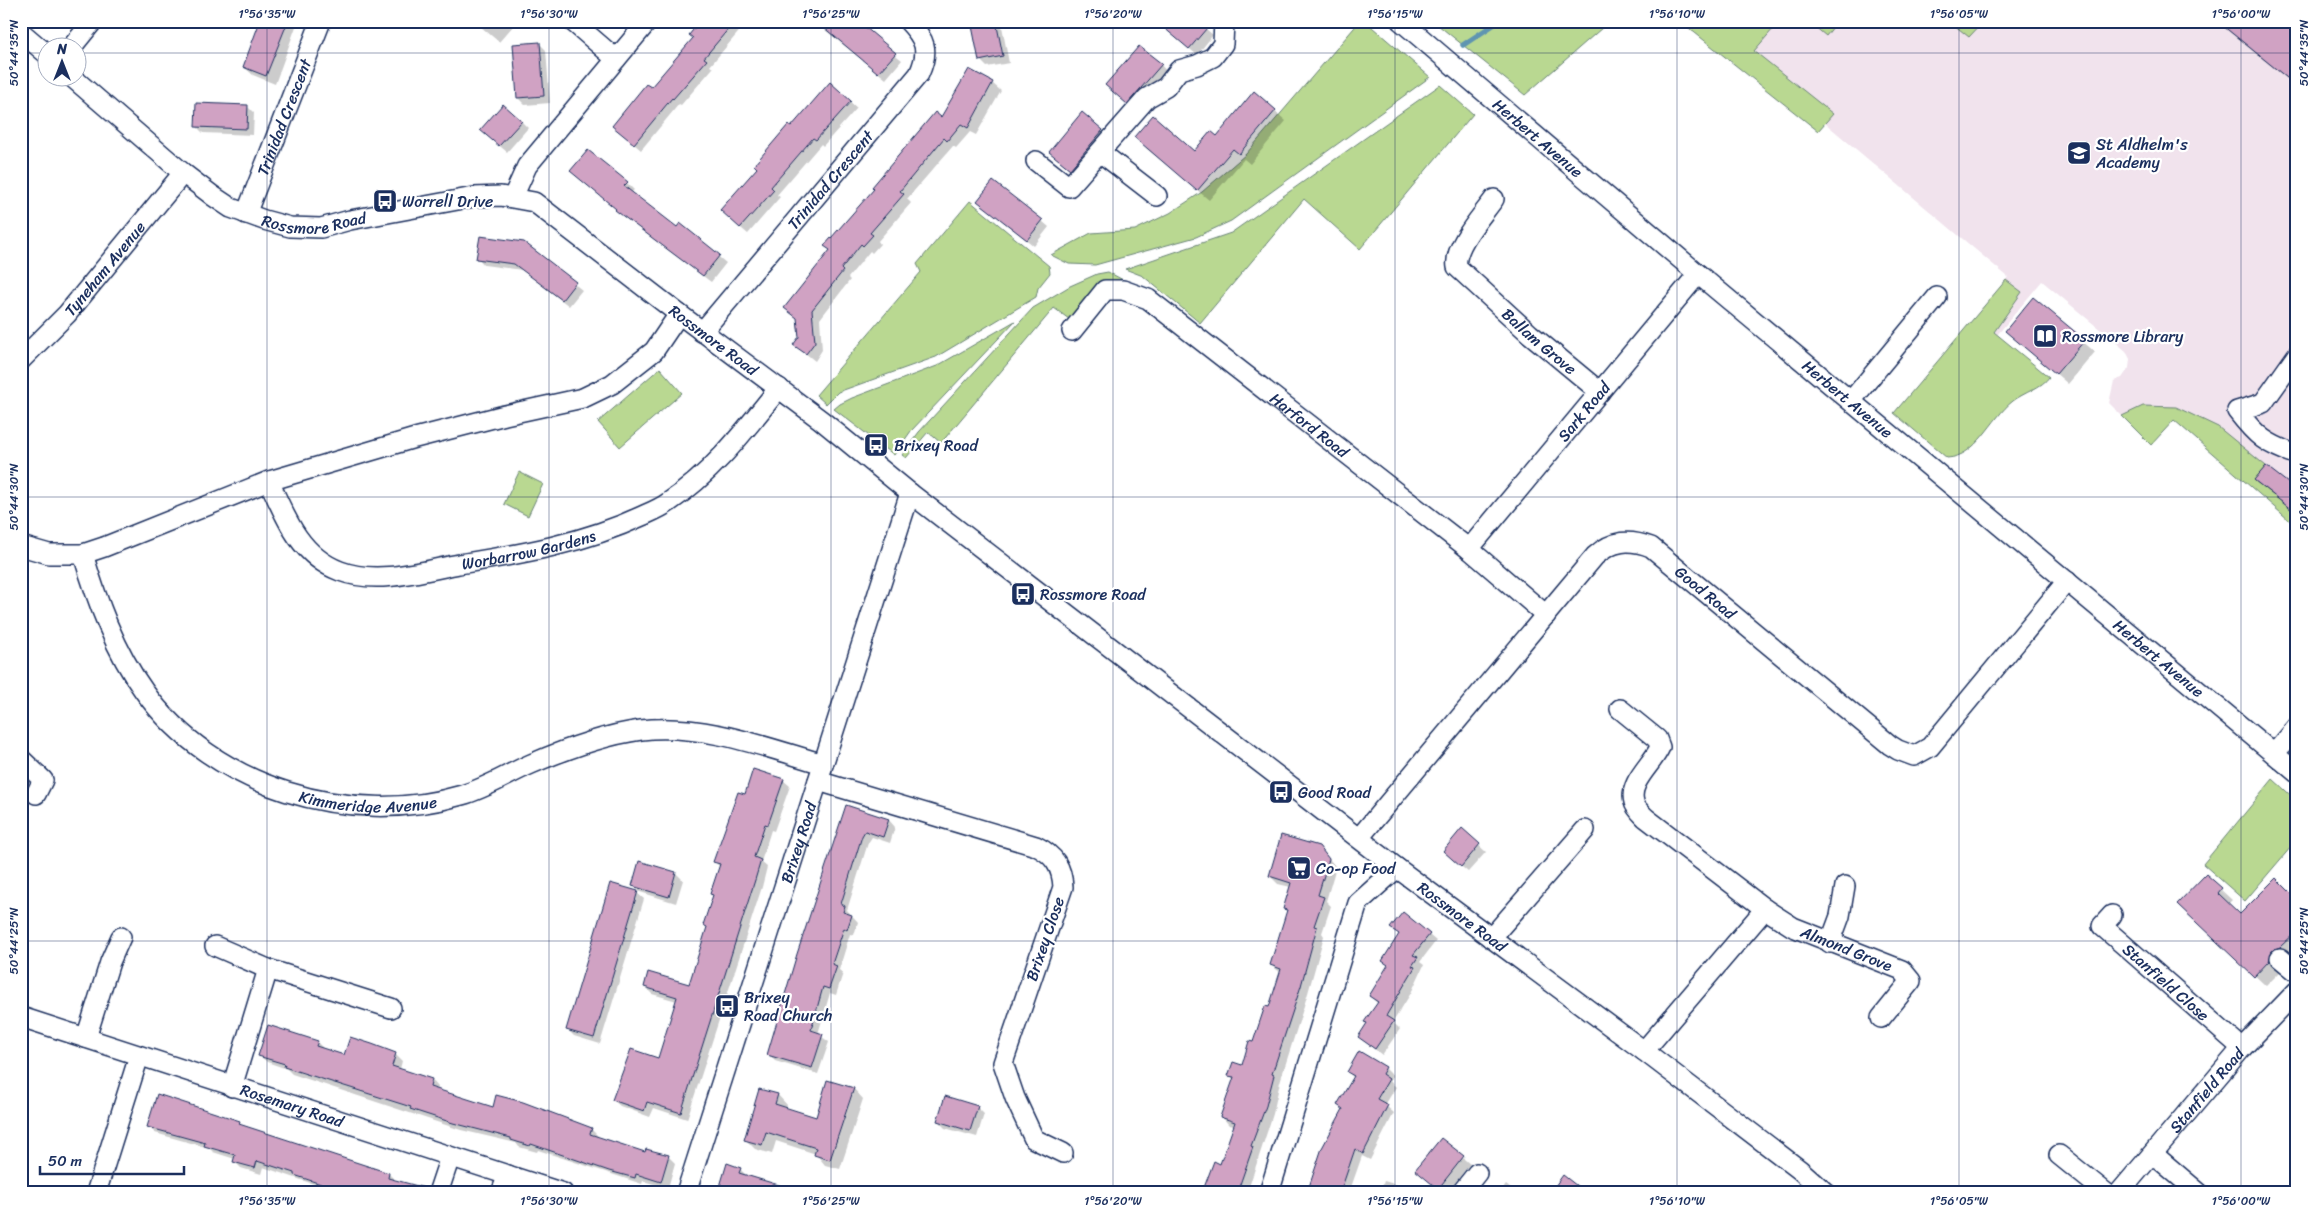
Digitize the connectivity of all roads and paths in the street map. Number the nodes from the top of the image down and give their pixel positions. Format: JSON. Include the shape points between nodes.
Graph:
{"nodes":[{"id":1,"x":93,"y":21,"type":"edge"},
{"id":2,"x":321,"y":21,"type":"edge"},
{"id":3,"x":572,"y":21,"type":"edge"},
{"id":4,"x":648,"y":21,"type":"edge"},
{"id":5,"x":908,"y":21,"type":"edge"},
{"id":6,"x":1224,"y":21,"type":"edge"},
{"id":7,"x":1401,"y":21,"type":"edge"},
{"id":8,"x":21,"y":32,"type":"edge"},
{"id":9,"x":79,"y":38,"type":"edge"},
{"id":10,"x":38,"y":46,"type":"edge"},
{"id":11,"x":616,"y":59,"type":"junction"},
{"id":12,"x":85,"y":88,"type":"edge"},
{"id":13,"x":1100,"y":152,"type":"junction"},
{"id":14,"x":1036,"y":161,"type":"dead end"},
{"id":15,"x":183,"y":173,"type":"junction"},
{"id":16,"x":1158,"y":196,"type":"dead end"},
{"id":17,"x":513,"y":197,"type":"junction"},
{"id":18,"x":1494,"y":199,"type":"dead end"},
{"id":19,"x":246,"y":214,"type":"junction"},
{"id":20,"x":1698,"y":274,"type":"junction"},
{"id":21,"x":1938,"y":297,"type":"dead end"},
{"id":22,"x":679,"y":314,"type":"junction"},
{"id":23,"x":1072,"y":331,"type":"dead end"},
{"id":24,"x":702,"y":332,"type":"junction"},
{"id":25,"x":2297,"y":355,"type":"edge"},
{"id":26,"x":21,"y":360,"type":"edge"},
{"id":27,"x":779,"y":388,"type":"junction"},
{"id":28,"x":1600,"y":392,"type":"junction"},
{"id":29,"x":1851,"y":401,"type":"junction"},
{"id":30,"x":2297,"y":455,"type":"edge"},
{"id":31,"x":269,"y":481,"type":"junction"},
{"id":32,"x":910,"y":493,"type":"junction"},
{"id":33,"x":21,"y":546,"type":"edge"},
{"id":34,"x":1469,"y":549,"type":"junction"},
{"id":35,"x":83,"y":554,"type":"junction"},
{"id":36,"x":2067,"y":580,"type":"junction"},
{"id":37,"x":1546,"y":615,"type":"junction"},
{"id":38,"x":1620,"y":708,"type":"dead end"},
{"id":39,"x":2297,"y":727,"type":"edge"},
{"id":40,"x":2275,"y":753,"type":"junction"},
{"id":41,"x":21,"y":759,"type":"edge"},
{"id":42,"x":821,"y":773,"type":"junction"},
{"id":43,"x":2297,"y":773,"type":"edge"},
{"id":44,"x":36,"y":794,"type":"dead end"},
{"id":45,"x":1585,"y":830,"type":"dead end"},
{"id":46,"x":1359,"y":838,"type":"junction"},
{"id":47,"x":1397,"y":868,"type":"junction"},
{"id":48,"x":1845,"y":886,"type":"dead end"},
{"id":49,"x":1764,"y":909,"type":"junction"},
{"id":50,"x":2112,"y":914,"type":"dead end"},
{"id":51,"x":121,"y":937,"type":"dead end"},
{"id":52,"x":1491,"y":938,"type":"junction"},
{"id":53,"x":1830,"y":943,"type":"junction"},
{"id":54,"x":215,"y":946,"type":"dead end"},
{"id":55,"x":2280,"y":958,"type":"dead end"},
{"id":56,"x":268,"y":969,"type":"junction"},
{"id":57,"x":2297,"y":972,"type":"edge"},
{"id":58,"x":2297,"y":991,"type":"edge"},
{"id":59,"x":391,"y":1008,"type":"dead end"},
{"id":60,"x":21,"y":1017,"type":"edge"},
{"id":61,"x":1881,"y":1018,"type":"dead end"},
{"id":62,"x":86,"y":1038,"type":"junction"},
{"id":63,"x":2242,"y":1048,"type":"junction"},
{"id":64,"x":1644,"y":1051,"type":"junction"},
{"id":65,"x":139,"y":1056,"type":"junction"},
{"id":66,"x":232,"y":1087,"type":"junction"},
{"id":67,"x":1063,"y":1152,"type":"dead end"},
{"id":68,"x":2153,"y":1154,"type":"junction"},
{"id":69,"x":2059,"y":1155,"type":"dead end"},
{"id":70,"x":450,"y":1157,"type":"junction"},
{"id":71,"x":1477,"y":1173,"type":"dead end"},
{"id":72,"x":508,"y":1175,"type":"junction"},
{"id":73,"x":96,"y":1193,"type":"edge"},
{"id":74,"x":438,"y":1193,"type":"edge"},
{"id":75,"x":501,"y":1193,"type":"edge"},
{"id":76,"x":563,"y":1193,"type":"edge"},
{"id":77,"x":686,"y":1193,"type":"edge"},
{"id":78,"x":1269,"y":1193,"type":"edge"},
{"id":79,"x":1461,"y":1193,"type":"edge"},
{"id":80,"x":1826,"y":1193,"type":"edge"},
{"id":81,"x":2106,"y":1193,"type":"edge"},
{"id":82,"x":2120,"y":1193,"type":"edge"},
{"id":83,"x":2199,"y":1193,"type":"edge"}],
"edges":[{"from":1,"to":9,"type":"street"},
{"from":2,"to":19,"type":"street","name":"Trinidad Crescent"},
{"from":3,"to":11,"type":"street"},
{"from":4,"to":11,"type":"street"},
{"from":5,"to":24,"type":"street","name":"Trinidad Crescent","via":[[921,34],[924,45],[926,55],[919,74]]},
{"from":6,"to":13,"type":"street","via":[[1223,44],[1214,57],[1179,70],[1166,87],[1147,98]]},
{"from":7,"to":20,"type":"street","name":"Herbert Avenue"},
{"from":8,"to":10,"type":"street"},
{"from":11,"to":17,"type":"street","via":[[527,166]]},
{"from":12,"to":15,"type":"street","name":"Rossmore Road"},
{"from":13,"to":14,"type":"street","via":[[1069,187]]},
{"from":13,"to":16,"type":"street"},
{"from":15,"to":19,"type":"street","name":"Rossmore Road","via":[[213,196]]},
{"from":15,"to":26,"type":"street","name":"Tyneham Avenue","via":[[68,314]]},
{"from":17,"to":19,"type":"street","name":"Rossmore Road","via":[[474,197],[321,228],[290,227]]},
{"from":17,"to":22,"type":"street","name":"Rossmore Road","via":[[534,202]]},
{"from":18,"to":28,"type":"street","name":"Ballam Grove","via":[[1459,249],[1455,259],[1457,267]]},
{"from":20,"to":28,"type":"street","name":"Sark Road"},
{"from":20,"to":29,"type":"street","name":"Herbert Avenue"},
{"from":21,"to":29,"type":"street"},
{"from":22,"to":24,"type":"street","name":"Rossmore Road"},
{"from":22,"to":31,"type":"street","via":[[654,351],[612,384],[583,398],[415,438]]},
{"from":23,"to":34,"type":"street","name":"Harford Road","via":[[1105,290],[1123,290],[1148,299]]},
{"from":24,"to":27,"type":"street","name":"Rossmore Road"},
{"from":25,"to":30,"type":"street","via":[[2263,403],[2237,411],[2258,436],[2272,446]]},
{"from":27,"to":31,"type":"street","name":"Worbarrow Gardens","via":[[698,482],[667,504],[625,524],[526,553],[394,576],[361,576],[340,571],[301,544]]},
{"from":27,"to":32,"type":"street","name":"Rossmore Road"},
{"from":28,"to":34,"type":"street","name":"Sark Road"},
{"from":29,"to":36,"type":"street","name":"Herbert Avenue"},
{"from":31,"to":35,"type":"street"},
{"from":32,"to":42,"type":"street","name":"Brixey Road"},
{"from":32,"to":46,"type":"street","name":"Rossmore Road"},
{"from":33,"to":35,"type":"street","via":[[49,554]]},
{"from":34,"to":37,"type":"street","name":"Harford Road"},
{"from":35,"to":42,"type":"street","name":"Kimmeridge Avenue","via":[[91,582],[124,660],[163,714],[218,760],[281,791],[335,803],[400,805],[436,802],[488,785],[531,764],[600,738],[643,730],[715,734],[742,740]]},
{"from":36,"to":37,"type":"street","name":"Good Road","via":[[1930,747],[1914,756],[1890,745],[1659,552],[1642,544],[1620,542],[1604,548]]},
{"from":36,"to":40,"type":"street","name":"Herbert Avenue"},
{"from":37,"to":46,"type":"street","name":"Good Road"},
{"from":38,"to":49,"type":"street","name":"Almond Grove","via":[[1657,739],[1660,747],[1637,782],[1633,792],[1634,804],[1646,818]]},
{"from":39,"to":40,"type":"street"},
{"from":40,"to":43,"type":"street","name":"Herbert Avenue"},
{"from":41,"to":44,"type":"street","via":[[43,780]]},
{"from":42,"to":67,"type":"street","name":"Brixey Close","via":[[1036,846],[1060,866],[1063,887],[1003,1063],[1034,1139]]},
{"from":42,"to":77,"type":"street","name":"Brixey Road"},
{"from":45,"to":52,"type":"street"},
{"from":46,"to":47,"type":"street","name":"Rossmore Road"},
{"from":47,"to":52,"type":"street","name":"Rossmore Road"},
{"from":47,"to":78,"type":"street","via":[[1358,903]]},
{"from":48,"to":53,"type":"street","via":[[1840,916]]},
{"from":49,"to":53,"type":"street","name":"Almond Grove","via":[[1793,927]]},
{"from":49,"to":64,"type":"street"},
{"from":50,"to":63,"type":"street","name":"Stanfield Close","via":[[2102,926]]},
{"from":51,"to":62,"type":"street"},
{"from":52,"to":64,"type":"street","name":"Rossmore Road"},
{"from":53,"to":61,"type":"street","name":"Almond Grove","via":[[1902,970],[1911,981]]},
{"from":54,"to":56,"type":"street"},
{"from":55,"to":57,"type":"street"},
{"from":56,"to":59,"type":"street"},
{"from":56,"to":66,"type":"street"},
{"from":58,"to":63,"type":"street","name":"Stanfield Road"},
{"from":60,"to":62,"type":"street","name":"Rosemary Road"},
{"from":62,"to":65,"type":"street","name":"Rosemary Road"},
{"from":63,"to":68,"type":"street","name":"Stanfield Road"},
{"from":64,"to":80,"type":"street","name":"Rossmore Road"},
{"from":65,"to":66,"type":"street","name":"Rosemary Road"},
{"from":65,"to":73,"type":"street"},
{"from":66,"to":70,"type":"street","name":"Rosemary Road"},
{"from":68,"to":82,"type":"street","name":"Stanfield Road"},
{"from":68,"to":83,"type":"street"},
{"from":69,"to":81,"type":"street"},
{"from":70,"to":72,"type":"street","name":"Rosemary Road"},
{"from":70,"to":74,"type":"street"},
{"from":71,"to":79,"type":"street"},
{"from":72,"to":75,"type":"street"},
{"from":72,"to":76,"type":"street","name":"Rosemary Road"}]}
